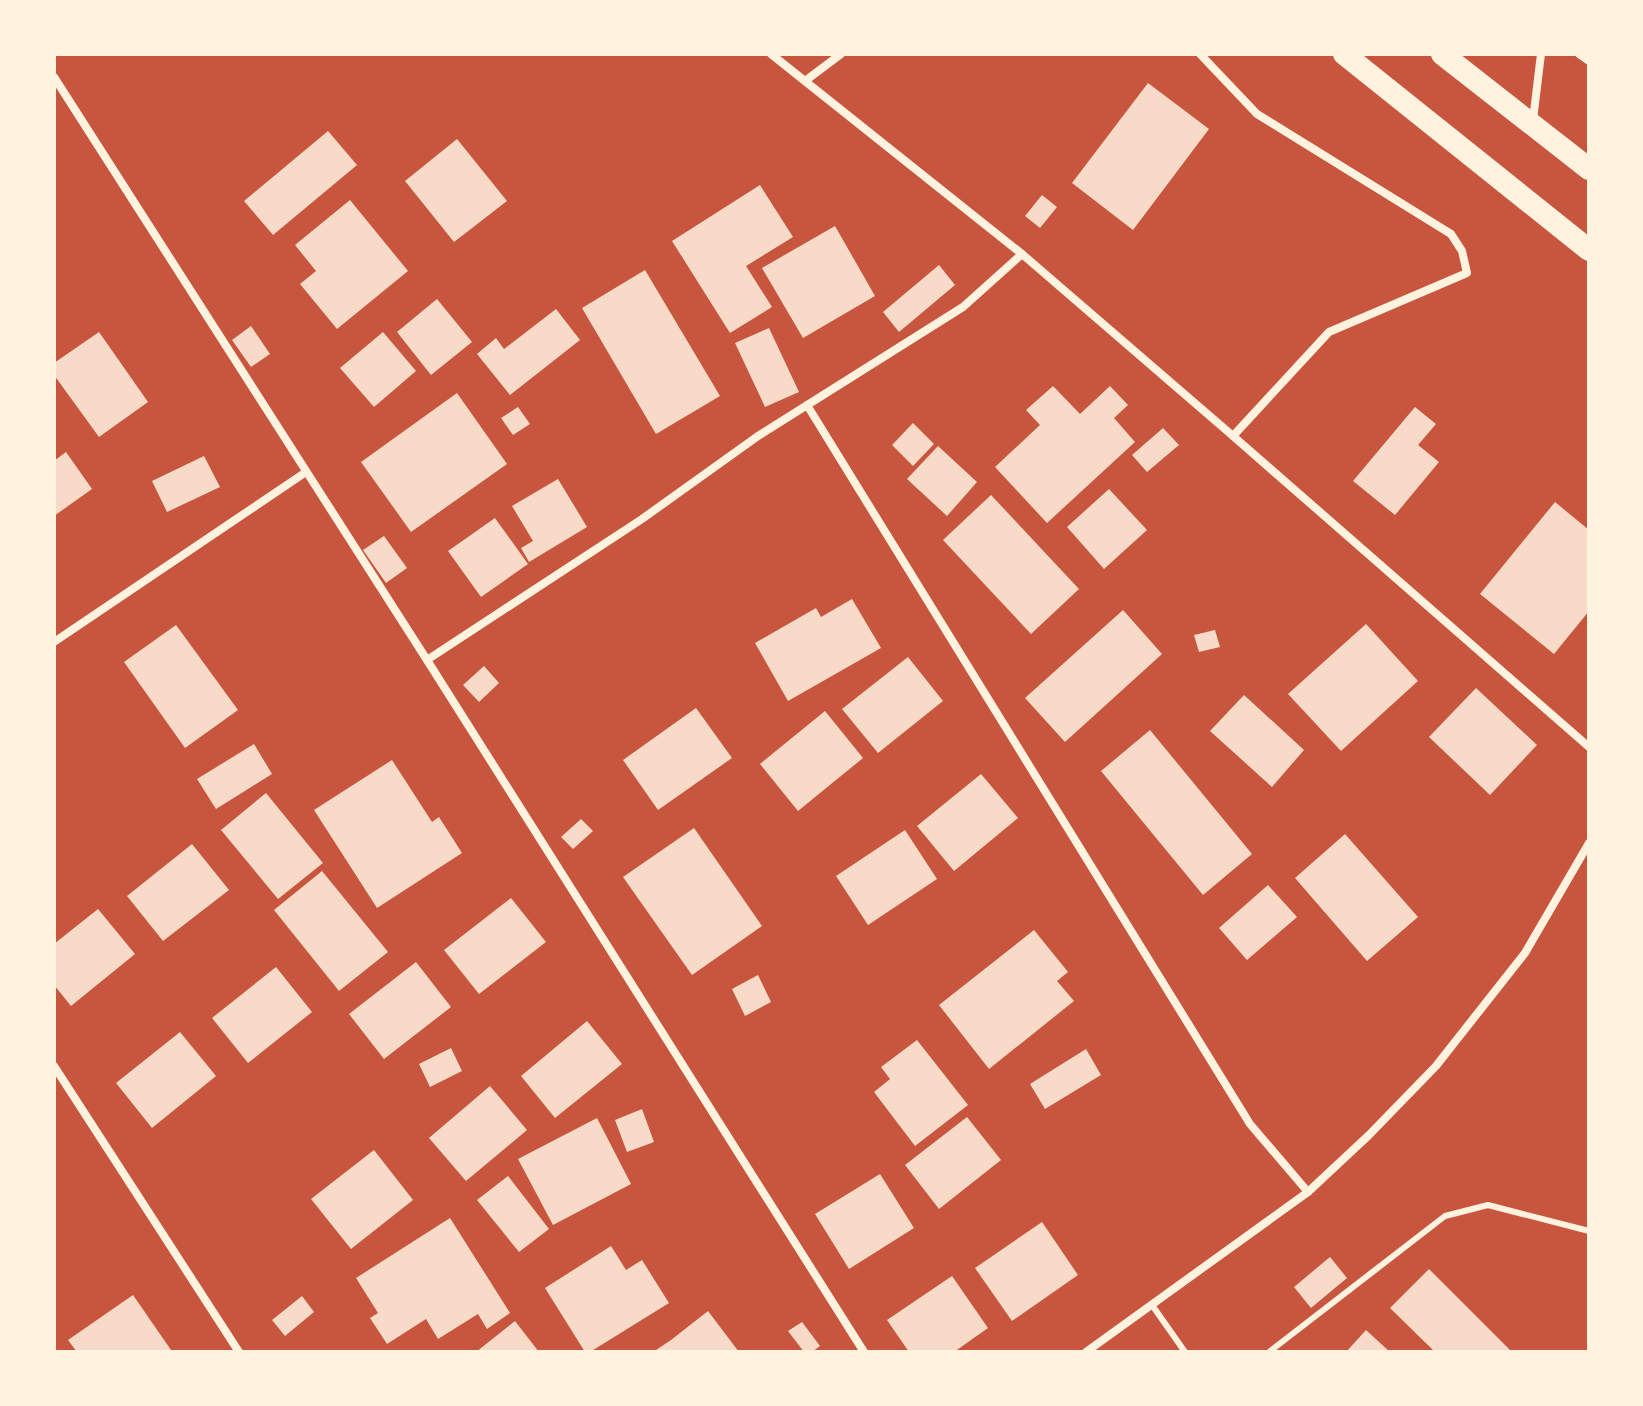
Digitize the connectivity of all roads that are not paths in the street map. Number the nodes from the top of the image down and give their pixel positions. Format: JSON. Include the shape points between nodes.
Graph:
{"nodes":[{"id":1,"x":771,"y":54,"type":"edge"},
{"id":2,"x":841,"y":54,"type":"edge"},
{"id":3,"x":1200,"y":54,"type":"edge"},
{"id":4,"x":1344,"y":54,"type":"edge"},
{"id":5,"x":1442,"y":54,"type":"edge"},
{"id":6,"x":1541,"y":54,"type":"edge"},
{"id":7,"x":1579,"y":54,"type":"edge"},
{"id":8,"x":1589,"y":61,"type":"edge"},
{"id":9,"x":54,"y":77,"type":"edge"},
{"id":10,"x":805,"y":81,"type":"junction"},
{"id":11,"x":1533,"y":125,"type":"junction"},
{"id":12,"x":1589,"y":169,"type":"edge"},
{"id":13,"x":1589,"y":250,"type":"edge"},
{"id":14,"x":1022,"y":254,"type":"junction"},
{"id":15,"x":807,"y":405,"type":"junction"},
{"id":16,"x":1233,"y":436,"type":"junction"},
{"id":17,"x":306,"y":472,"type":"junction"},
{"id":18,"x":54,"y":642,"type":"edge"},
{"id":19,"x":427,"y":660,"type":"junction"},
{"id":20,"x":1589,"y":747,"type":"edge"},
{"id":21,"x":1589,"y":843,"type":"edge"},
{"id":22,"x":54,"y":1066,"type":"edge"},
{"id":23,"x":1308,"y":1192,"type":"junction"},
{"id":24,"x":1589,"y":1231,"type":"edge"},
{"id":25,"x":1152,"y":1305,"type":"junction"},
{"id":26,"x":239,"y":1352,"type":"edge"},
{"id":27,"x":864,"y":1352,"type":"edge"},
{"id":28,"x":1086,"y":1352,"type":"edge"},
{"id":29,"x":1185,"y":1352,"type":"edge"},
{"id":30,"x":1269,"y":1352,"type":"edge"}],
"edges":[{"from":1,"to":10,"type":"street"},
{"from":2,"to":10,"type":"street"},
{"from":3,"to":16,"type":"street","via":[[1257,114],[1451,234],[1467,273],[1329,332]]},
{"from":4,"to":13,"type":"highway"},
{"from":5,"to":11,"type":"highway"},
{"from":6,"to":11,"type":"street"},
{"from":7,"to":8,"type":"street"},
{"from":9,"to":17,"type":"street"},
{"from":10,"to":14,"type":"street"},
{"from":11,"to":12,"type":"highway"},
{"from":14,"to":15,"type":"street","via":[[963,307]]},
{"from":14,"to":16,"type":"street"},
{"from":15,"to":19,"type":"street"},
{"from":15,"to":23,"type":"street","via":[[1250,1124]]},
{"from":16,"to":20,"type":"street"},
{"from":17,"to":18,"type":"street"},
{"from":17,"to":19,"type":"street"},
{"from":19,"to":27,"type":"street"},
{"from":21,"to":23,"type":"street","via":[[1525,953],[1436,1066]]},
{"from":22,"to":26,"type":"street"},
{"from":23,"to":25,"type":"street"},
{"from":24,"to":30,"type":"lane","via":[[1488,1205],[1445,1216]]},
{"from":25,"to":28,"type":"street"},
{"from":25,"to":29,"type":"lane"}]}
